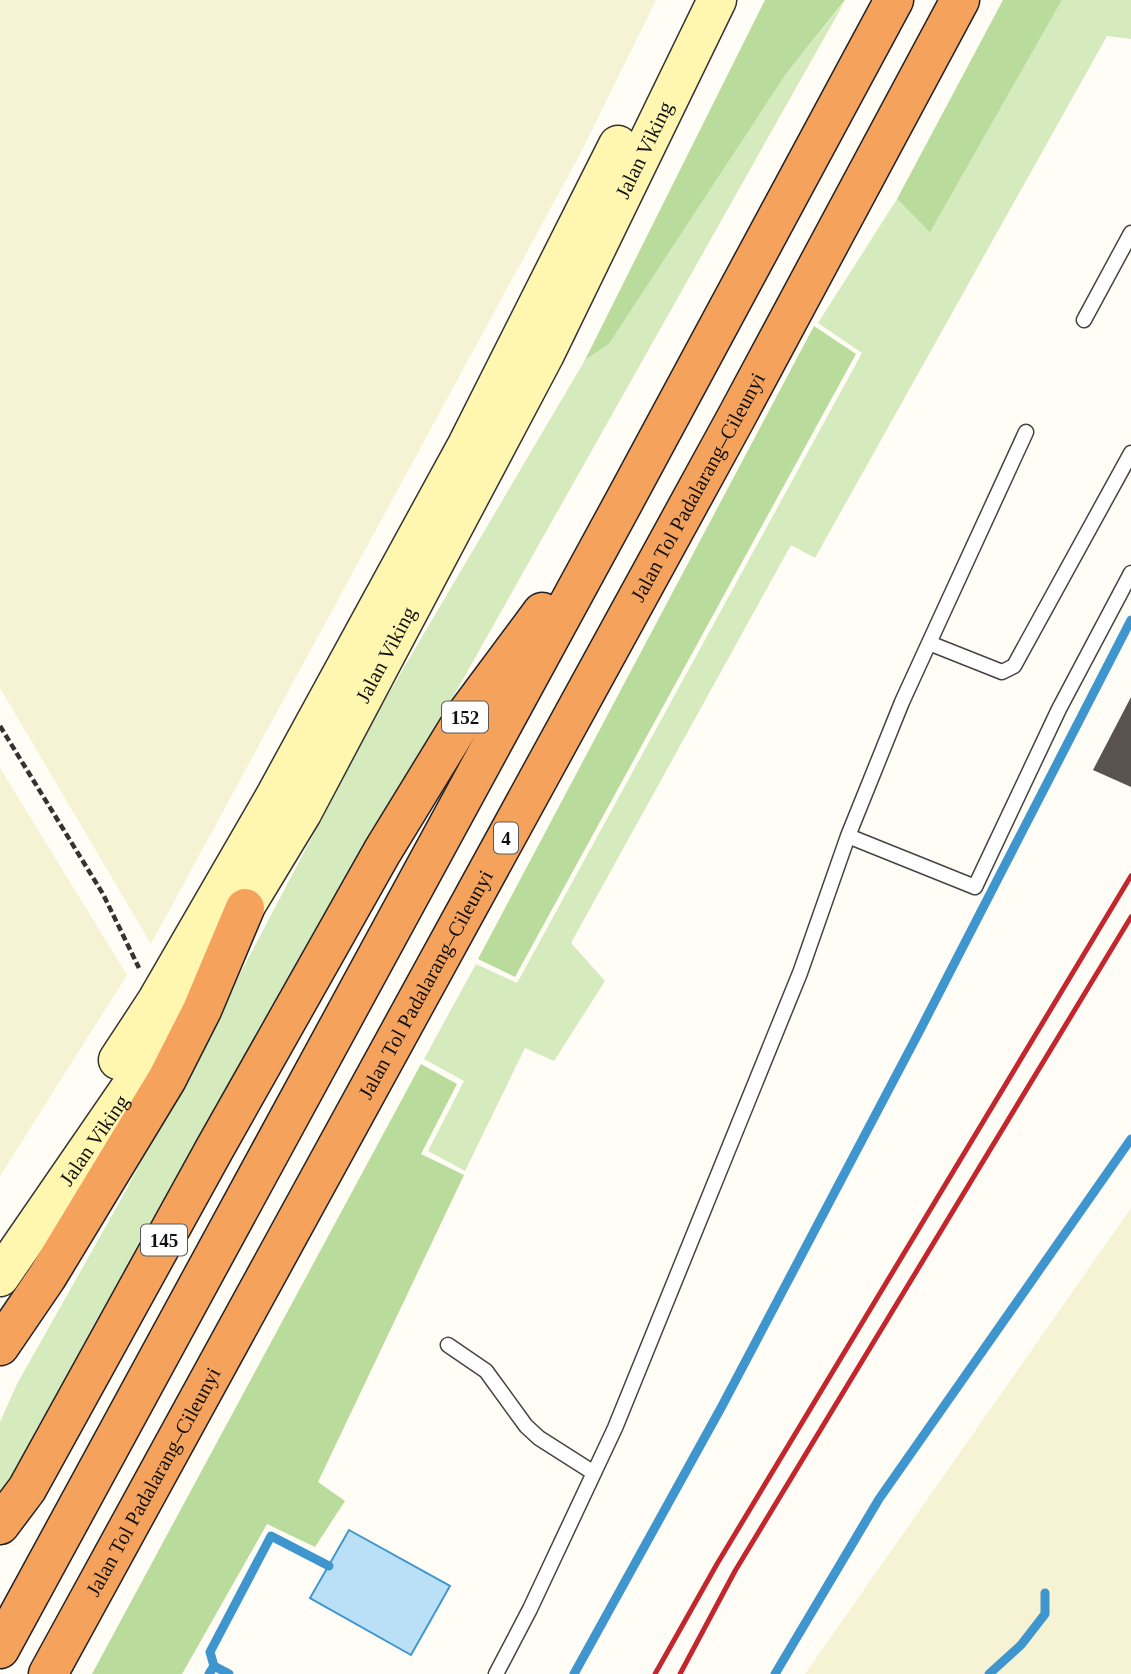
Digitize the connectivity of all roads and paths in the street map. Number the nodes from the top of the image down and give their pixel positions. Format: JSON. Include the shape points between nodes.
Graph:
{"nodes":[{"id":1,"x":689,"y":0,"type":"edge"},
{"id":2,"x":717,"y":0,"type":"edge"},
{"id":3,"x":894,"y":0,"type":"edge"},
{"id":4,"x":960,"y":0,"type":"edge"},
{"id":5,"x":1131,"y":233,"type":"edge"},
{"id":6,"x":1084,"y":320,"type":"dead end"},
{"id":7,"x":1026,"y":432,"type":"dead end"},
{"id":8,"x":1131,"y":453,"type":"edge"},
{"id":9,"x":627,"y":496,"type":"junction"},
{"id":10,"x":677,"y":524,"type":"junction"},
{"id":11,"x":1131,"y":573,"type":"edge"},
{"id":12,"x":929,"y":643,"type":"junction"},
{"id":13,"x":0,"y":726,"type":"edge"},
{"id":14,"x":848,"y":836,"type":"junction"},
{"id":15,"x":245,"y":908,"type":"junction"},
{"id":16,"x":325,"y":953,"type":"joint"},
{"id":17,"x":156,"y":1002,"type":"junction"},
{"id":18,"x":0,"y":1240,"type":"edge"},
{"id":19,"x":0,"y":1277,"type":"edge"},
{"id":20,"x":448,"y":1345,"type":"dead end"},
{"id":21,"x":0,"y":1346,"type":"edge"},
{"id":22,"x":594,"y":1473,"type":"junction"},
{"id":23,"x":0,"y":1525,"type":"edge"},
{"id":24,"x":0,"y":1650,"type":"edge"},
{"id":25,"x":48,"y":1674,"type":"edge"},
{"id":26,"x":496,"y":1674,"type":"edge"}],
"edges":[{"from":1,"to":17,"type":"street","name":"Jalan Viking","via":[[467,445],[274,798]]},
{"from":2,"to":15,"type":"street","name":"Jalan Viking","via":[[545,355],[308,801]]},
{"from":3,"to":9,"type":"highway"},
{"from":4,"to":10,"type":"highway","name":"Jalan Tol Padalarang–Cileunyi","number":"4"},
{"from":5,"to":6,"type":"lane"},
{"from":7,"to":12,"type":"lane"},
{"from":8,"to":12,"type":"lane","via":[[1014,666],[1002,672]]},
{"from":9,"to":10,"type":"highway"},
{"from":9,"to":16,"type":"highway","number":"152","via":[[467,713]]},
{"from":9,"to":24,"type":"highway"},
{"from":10,"to":25,"type":"highway","name":"Jalan Tol Padalarang–Cileunyi","number":"4"},
{"from":11,"to":14,"type":"lane","via":[[1059,709],[975,887]]},
{"from":12,"to":14,"type":"lane"},
{"from":13,"to":17,"type":"path","via":[[103,894]]},
{"from":14,"to":22,"type":"lane","via":[[800,973]]},
{"from":15,"to":19,"type":"street","name":"Jalan Viking","via":[[174,1024]]},
{"from":15,"to":21,"type":"highway","via":[[167,1079]]},
{"from":16,"to":23,"type":"highway","number":"145","via":[[27,1489]]},
{"from":17,"to":18,"type":"street","name":"Jalan Viking"},
{"from":20,"to":22,"type":"lane","via":[[486,1371],[538,1438]]},
{"from":22,"to":26,"type":"lane"}]}
